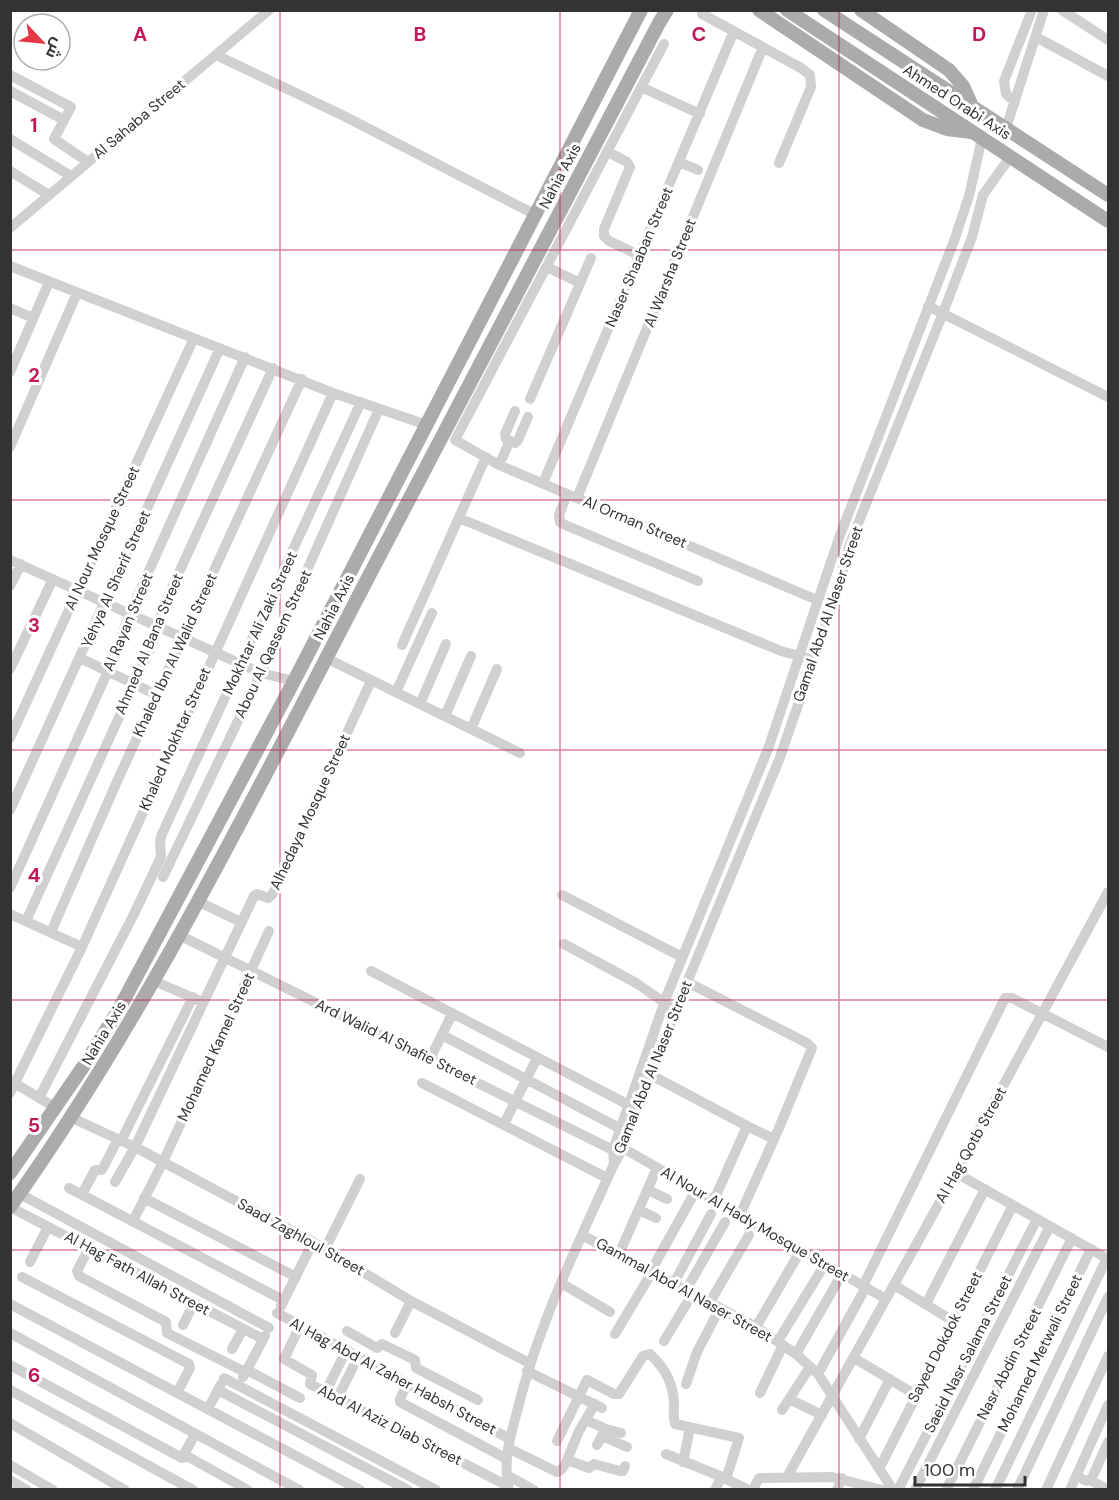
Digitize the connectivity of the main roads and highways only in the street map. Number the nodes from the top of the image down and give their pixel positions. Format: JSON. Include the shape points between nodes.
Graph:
{"nodes":[{"id":1,"x":641,"y":10,"type":"edge"},
{"id":2,"x":667,"y":10,"type":"edge"},
{"id":3,"x":759,"y":10,"type":"edge"},
{"id":4,"x":787,"y":10,"type":"edge"},
{"id":5,"x":824,"y":10,"type":"edge"},
{"id":6,"x":861,"y":10,"type":"edge"},
{"id":7,"x":972,"y":106,"type":"junction"},
{"id":8,"x":977,"y":135,"type":"junction"},
{"id":9,"x":1108,"y":195,"type":"edge"},
{"id":10,"x":1108,"y":221,"type":"edge"},
{"id":11,"x":406,"y":464,"type":"junction"},
{"id":12,"x":422,"y":473,"type":"junction"},
{"id":13,"x":56,"y":1108,"type":"junction"},
{"id":14,"x":70,"y":1117,"type":"junction"},
{"id":15,"x":10,"y":1173,"type":"edge"},
{"id":16,"x":10,"y":1207,"type":"edge"}],
"edges":[{"from":1,"to":11,"type":"main road","name":"Nahia Axis"},
{"from":2,"to":12,"type":"main road","name":"Nahia Axis"},
{"from":3,"to":8,"type":"main road","via":[[923,120]]},
{"from":4,"to":8,"type":"main road","name":"Ahmed Orabi Axis"},
{"from":5,"to":7,"type":"main road","name":"Ahmed Orabi Axis"},
{"from":6,"to":7,"type":"main road","via":[[949,70],[963,86]]},
{"from":7,"to":9,"type":"main road","name":"Ahmed Orabi Axis"},
{"from":8,"to":10,"type":"main road","name":"Ahmed Orabi Axis"},
{"from":11,"to":12,"type":"main road"},
{"from":11,"to":13,"type":"main road","name":"Nahia Axis","via":[[118,1011]]},
{"from":12,"to":14,"type":"main road","name":"Nahia Axis","via":[[154,981]]},
{"from":13,"to":14,"type":"main road"},
{"from":13,"to":15,"type":"main road","name":"Nahia Axis"},
{"from":14,"to":16,"type":"main road","name":"Nahia Axis"}]}
